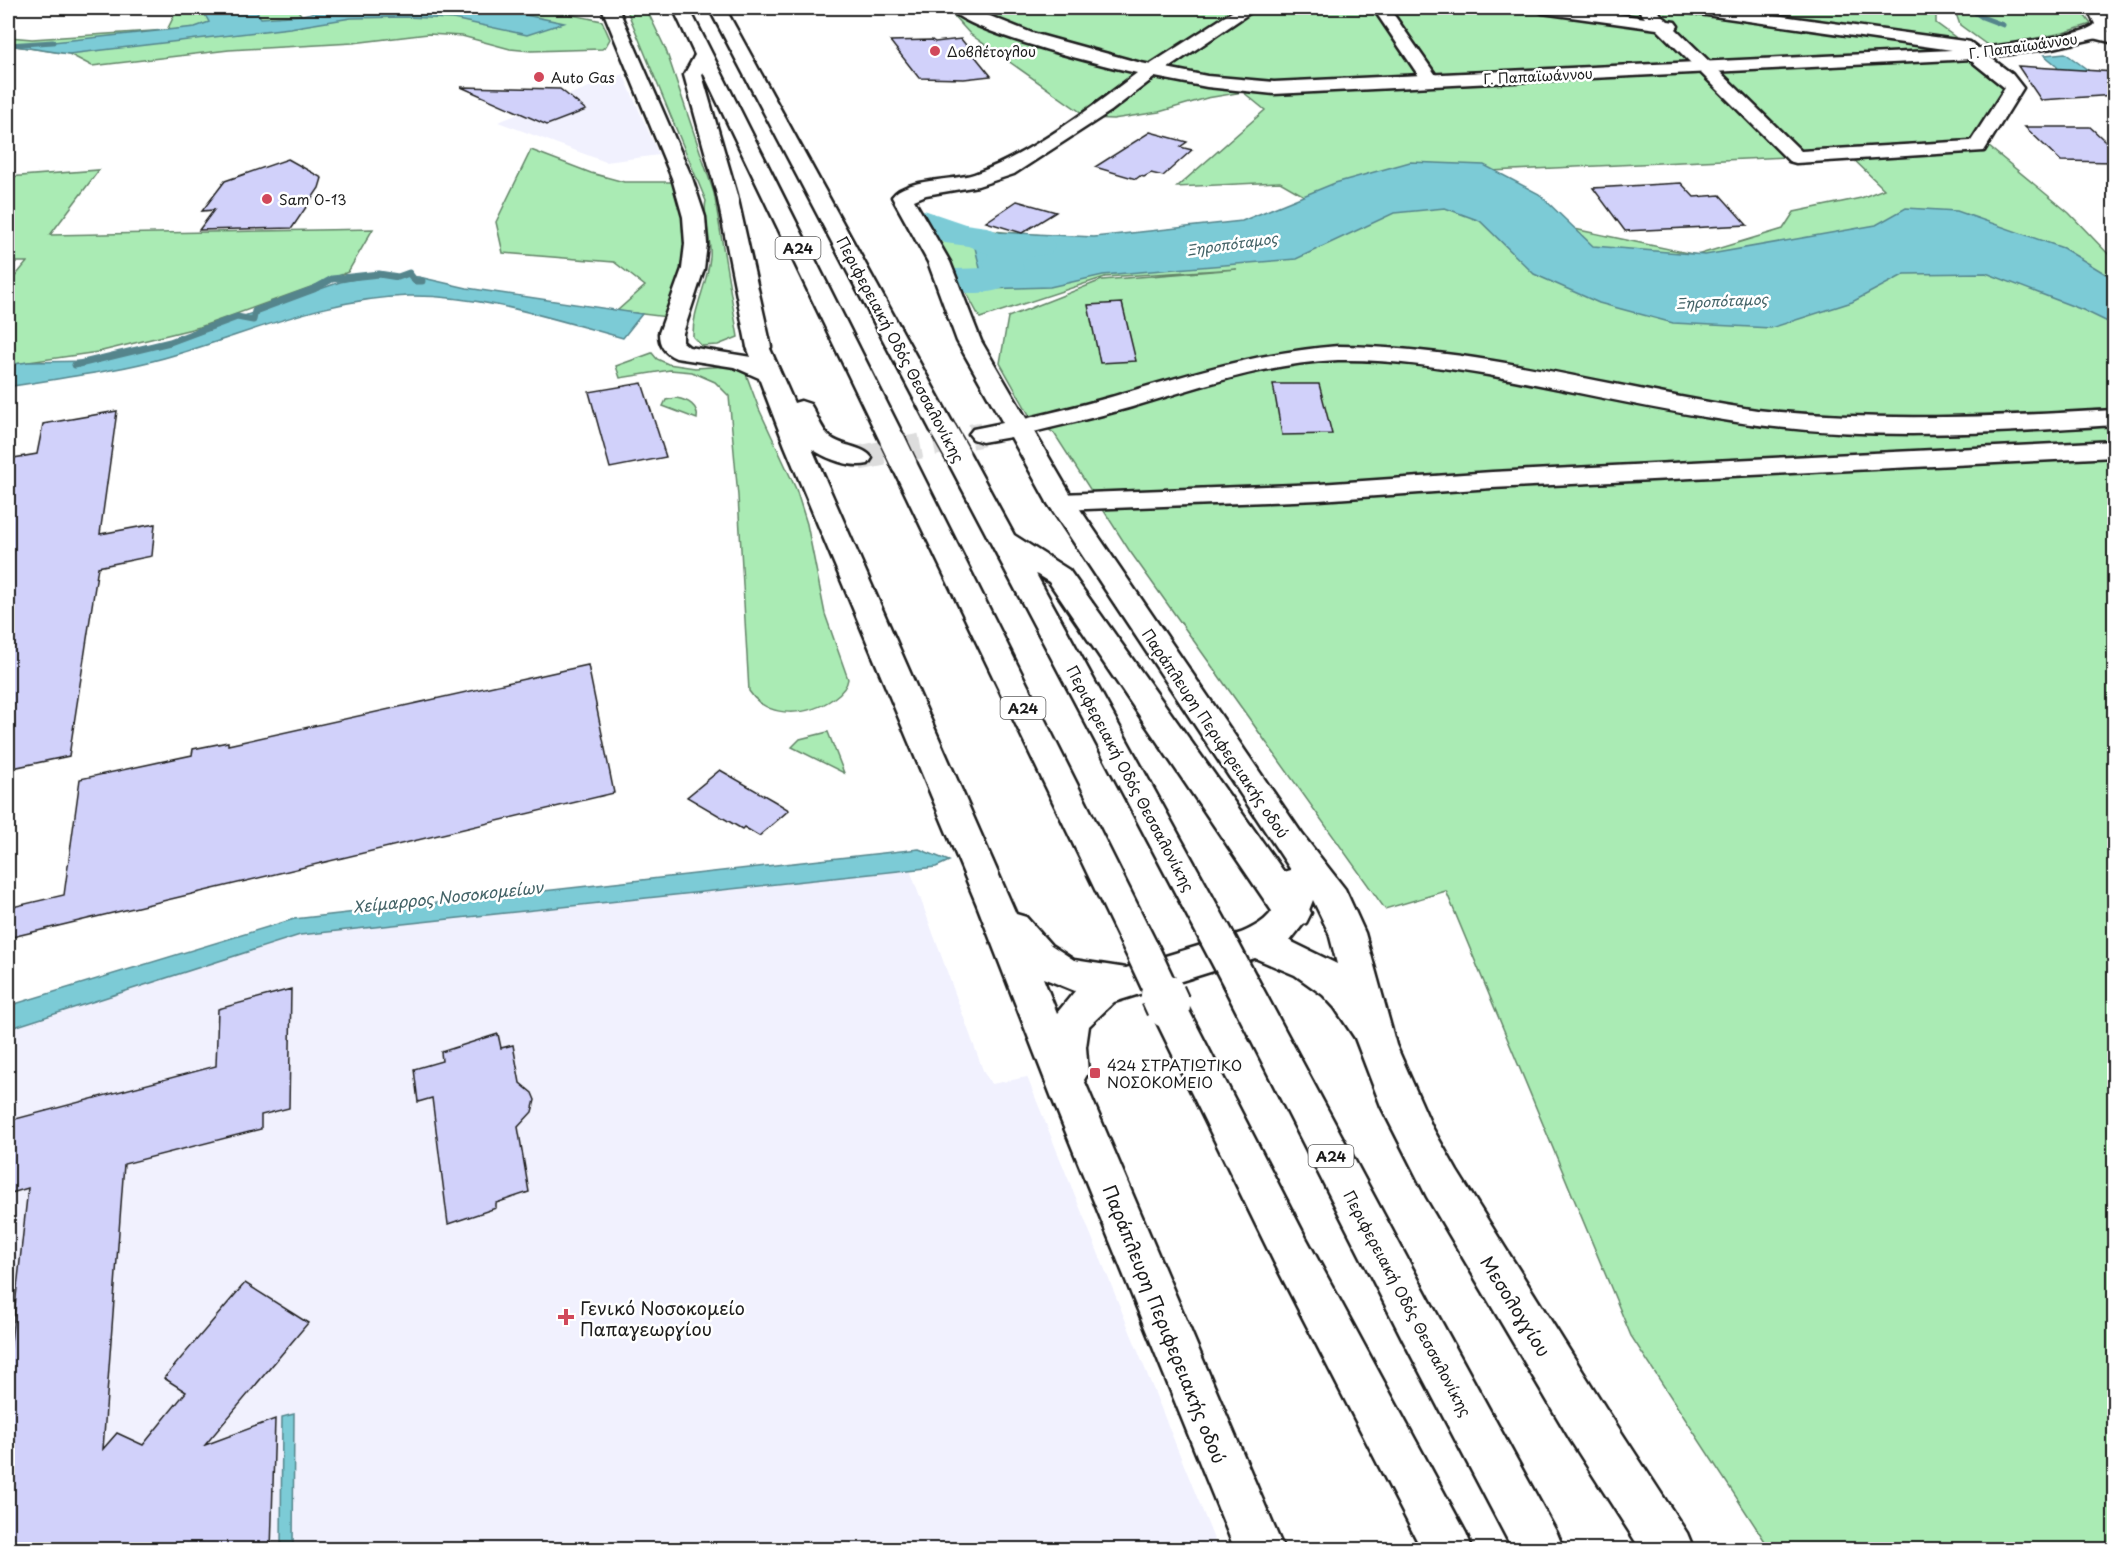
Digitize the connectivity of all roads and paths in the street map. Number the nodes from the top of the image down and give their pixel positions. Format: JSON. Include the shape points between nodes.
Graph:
{"nodes":[{"id":1,"x":610,"y":8,"type":"edge"},
{"id":2,"x":681,"y":8,"type":"edge"},
{"id":3,"x":717,"y":8,"type":"edge"},
{"id":4,"x":958,"y":8,"type":"edge"},
{"id":5,"x":1249,"y":8,"type":"edge"},
{"id":6,"x":1381,"y":8,"type":"edge"},
{"id":7,"x":1542,"y":8,"type":"edge"},
{"id":8,"x":1645,"y":8,"type":"edge"},
{"id":9,"x":1692,"y":8,"type":"edge"},
{"id":10,"x":2094,"y":8,"type":"edge"},
{"id":11,"x":1663,"y":25,"type":"junction"},
{"id":12,"x":1687,"y":28,"type":"dead end"},
{"id":13,"x":2096,"y":33,"type":"junction"},
{"id":14,"x":2115,"y":38,"type":"edge"},
{"id":15,"x":1793,"y":45,"type":"dead end"},
{"id":16,"x":704,"y":54,"type":"junction"},
{"id":17,"x":1973,"y":54,"type":"junction"},
{"id":18,"x":1888,"y":59,"type":"junction"},
{"id":19,"x":1707,"y":69,"type":"junction"},
{"id":20,"x":1152,"y":71,"type":"junction"},
{"id":21,"x":1431,"y":81,"type":"junction"},
{"id":22,"x":759,"y":347,"type":"junction"},
{"id":23,"x":708,"y":357,"type":"junction"},
{"id":24,"x":768,"y":373,"type":"junction"},
{"id":25,"x":2115,"y":418,"type":"edge"},
{"id":26,"x":1018,"y":428,"type":"junction"},
{"id":27,"x":982,"y":434,"type":"tunnel mouth"},
{"id":28,"x":2115,"y":449,"type":"edge"},
{"id":29,"x":1061,"y":502,"type":"junction"},
{"id":30,"x":1002,"y":539,"type":"junction"},
{"id":31,"x":869,"y":611,"type":"junction"},
{"id":32,"x":1290,"y":843,"type":"junction"},
{"id":33,"x":995,"y":905,"type":"junction"},
{"id":34,"x":1293,"y":913,"type":"junction"},
{"id":35,"x":1256,"y":944,"type":"junction"},
{"id":36,"x":1135,"y":968,"type":"junction"},
{"id":37,"x":1379,"y":1053,"type":"junction"},
{"id":38,"x":1072,"y":1098,"type":"junction"},
{"id":39,"x":1260,"y":1550,"type":"edge"},
{"id":40,"x":1449,"y":1550,"type":"edge"},
{"id":41,"x":1540,"y":1550,"type":"edge"},
{"id":42,"x":1670,"y":1550,"type":"edge"}],
"edges":[{"from":1,"to":23,"type":"main road","via":[[682,178],[694,217],[693,269],[671,343],[676,350]]},
{"from":2,"to":16,"type":"main road","number":"Α24"},
{"from":3,"to":30,"type":"main road","name":"Περιφερειακή Οδός Θεσσαλονίκης","number":"Α24"},
{"from":4,"to":20,"type":"main road","name":"Γ. Παπαϊωάννου","via":[[1022,36]]},
{"from":5,"to":20,"type":"main road"},
{"from":6,"to":21,"type":"main road"},
{"from":7,"to":11,"type":"main road"},
{"from":8,"to":11,"type":"main road"},
{"from":9,"to":17,"type":"main road","via":[[1964,46]]},
{"from":10,"to":13,"type":"main road","name":"Γ. Παπαϊωάννου","via":[[2104,24]]},
{"from":11,"to":12,"type":"main road"},
{"from":11,"to":19,"type":"main road"},
{"from":13,"to":14,"type":"main road"},
{"from":13,"to":17,"type":"main road","name":"Γ. Παπαϊωάννου","via":[[2053,44]]},
{"from":15,"to":18,"type":"main road"},
{"from":16,"to":22,"type":"main road","via":[[693,75],[732,214]]},
{"from":16,"to":36,"type":"main road","number":"Α24","via":[[898,453]]},
{"from":17,"to":18,"type":"main road","name":"Γ. Παπαϊωάννου"},
{"from":17,"to":19,"type":"main road","via":[[2014,88],[1977,147],[1942,149],[1796,157]]},
{"from":18,"to":19,"type":"main road","name":"Γ. Παπαϊωάννου"},
{"from":19,"to":21,"type":"main road","name":"Γ. Παπαϊωάννου"},
{"from":20,"to":21,"type":"main road","name":"Γ. Παπαϊωάννου","via":[[1202,82],[1260,88]]},
{"from":20,"to":26,"type":"main road","name":"Παράπλευρη Περιφερειακής οδού","via":[[1007,170],[979,181],[922,189],[902,197],[939,262],[969,341]]},
{"from":22,"to":23,"type":"main road"},
{"from":22,"to":24,"type":"main road"},
{"from":22,"to":31,"type":"main road","via":[[771,348],[781,361],[817,441],[828,450],[859,458],[838,473],[832,489],[862,569]]},
{"from":23,"to":24,"type":"main road","via":[[740,361]]},
{"from":24,"to":31,"type":"main road"},
{"from":25,"to":26,"type":"main road","via":[[1926,426],[1817,423],[1710,410],[1447,360],[1375,352],[1258,362]]},
{"from":26,"to":27,"type":"main road"},
{"from":26,"to":29,"type":"main road","name":"Παράπλευρη Περιφερειακής οδού"},
{"from":28,"to":29,"type":"main road","via":[[1307,493]]},
{"from":29,"to":32,"type":"main road","name":"Παράπλευρη Περιφερειακής οδού"},
{"from":30,"to":34,"type":"main road","via":[[1059,576]]},
{"from":30,"to":41,"type":"main road","name":"Περιφερειακή Οδός Θεσσαλονίκης","number":"Α24","bridge":true},
{"from":31,"to":33,"type":"main road"},
{"from":32,"to":34,"type":"main road","via":[[1297,890]]},
{"from":32,"to":37,"type":"main road","name":"Παράπλευρη Περιφερειακής οδού","via":[[1332,899],[1347,933]]},
{"from":33,"to":36,"type":"main road","via":[[1043,962],[1063,972],[1076,976]]},
{"from":33,"to":38,"type":"main road","name":"Παράπλευρη Περιφερειακής οδού"},
{"from":34,"to":35,"type":"main road","via":[[1284,926]]},
{"from":35,"to":36,"type":"main road"},
{"from":35,"to":37,"type":"main road","via":[[1291,954],[1338,987],[1357,1007]]},
{"from":36,"to":38,"type":"main road","via":[[1094,996],[1071,1021],[1066,1040]]},
{"from":36,"to":40,"type":"main road","number":"Α24","bridge":true,"via":[[1168,1006],[1289,1248]]},
{"from":37,"to":42,"type":"main road","name":"Μεσολογγίου","via":[[1442,1184]]},
{"from":38,"to":39,"type":"main road","name":"Παράπλευρη Περιφερειακής οδού"}]}
